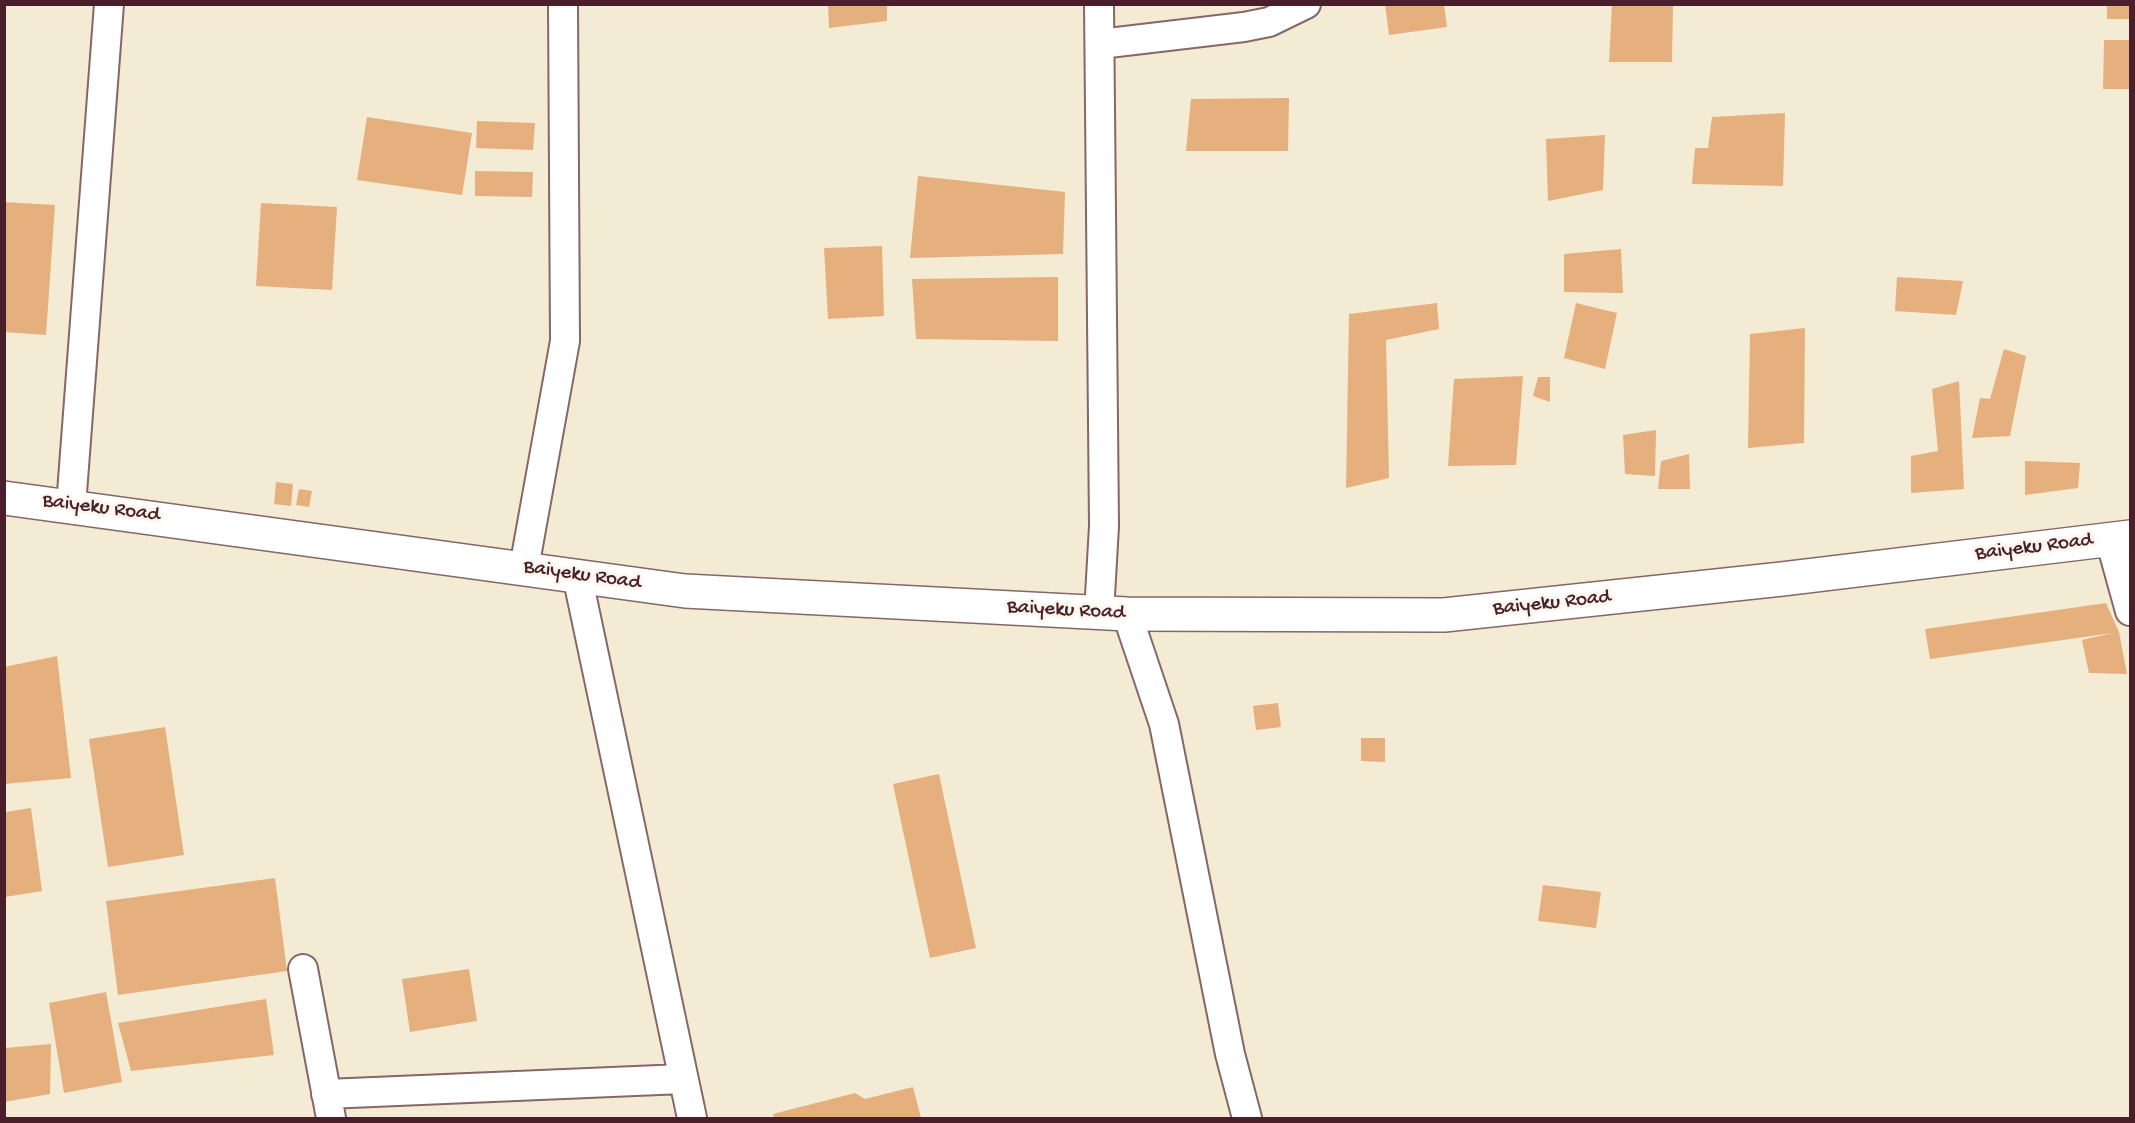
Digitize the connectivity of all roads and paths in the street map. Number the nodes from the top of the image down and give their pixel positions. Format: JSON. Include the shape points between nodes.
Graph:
{"nodes":[{"id":1,"x":109,"y":4,"type":"edge"},
{"id":2,"x":563,"y":4,"type":"edge"},
{"id":3,"x":1099,"y":4,"type":"edge"},
{"id":4,"x":1306,"y":4,"type":"edge"},
{"id":5,"x":1100,"y":44,"type":"junction"},
{"id":6,"x":4,"y":498,"type":"edge"},
{"id":7,"x":71,"y":506,"type":"junction"},
{"id":8,"x":2120,"y":538,"type":"edge"},
{"id":9,"x":524,"y":568,"type":"junction"},
{"id":10,"x":577,"y":575,"type":"junction"},
{"id":11,"x":2130,"y":611,"type":"edge"},
{"id":12,"x":1113,"y":614,"type":"junction"},
{"id":13,"x":303,"y":969,"type":"dead end"},
{"id":14,"x":682,"y":1079,"type":"junction"},
{"id":15,"x":328,"y":1106,"type":"edge"},
{"id":16,"x":692,"y":1119,"type":"edge"},
{"id":17,"x":1247,"y":1119,"type":"edge"}],
"edges":[{"from":1,"to":7,"type":"street"},
{"from":2,"to":9,"type":"street","via":[[566,341]]},
{"from":3,"to":5,"type":"street"},
{"from":4,"to":5,"type":"street","via":[[1269,22],[1244,27]]},
{"from":5,"to":12,"type":"street","via":[[1104,526]]},
{"from":6,"to":7,"type":"main road","name":"Baiyeku Road"},
{"from":7,"to":9,"type":"main road","name":"Baiyeku Road"},
{"from":8,"to":11,"type":"street"},
{"from":8,"to":12,"type":"main road","name":"Baiyeku Road","via":[[1444,615]]},
{"from":9,"to":10,"type":"main road","name":"Baiyeku Road"},
{"from":10,"to":12,"type":"main road","name":"Baiyeku Road","via":[[686,591]]},
{"from":10,"to":14,"type":"street"},
{"from":12,"to":17,"type":"street","via":[[1164,723],[1228,1043]]},
{"from":13,"to":15,"type":"street"},
{"from":14,"to":15,"type":"street"},
{"from":14,"to":16,"type":"street"}]}
